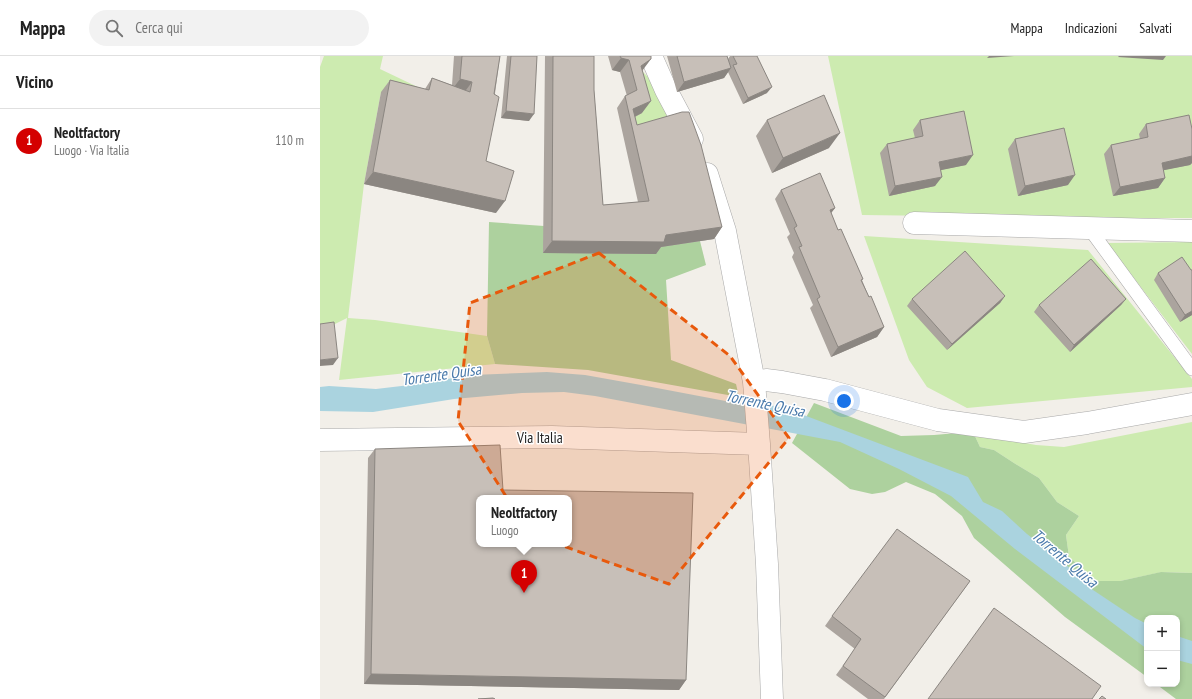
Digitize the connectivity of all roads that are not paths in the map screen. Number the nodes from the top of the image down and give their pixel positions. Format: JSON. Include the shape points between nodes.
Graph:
{"nodes":[{"id":1,"x":651,"y":56,"type":"edge"},
{"id":2,"x":914,"y":223,"type":"dead end"},
{"id":3,"x":1088,"y":228,"type":"junction"},
{"id":4,"x":1192,"y":231,"type":"edge"},
{"id":5,"x":1192,"y":369,"type":"edge"},
{"id":6,"x":754,"y":382,"type":"junction"},
{"id":7,"x":1192,"y":404,"type":"edge"},
{"id":8,"x":320,"y":440,"type":"edge"},
{"id":9,"x":760,"y":444,"type":"junction"},
{"id":10,"x":772,"y":699,"type":"edge"}],
"edges":[{"from":1,"to":6,"type":"street","via":[[701,157],[725,231]]},
{"from":2,"to":3,"type":"street"},
{"from":3,"to":4,"type":"street"},
{"from":3,"to":5,"type":"lane"},
{"from":6,"to":7,"type":"street","via":[[766,380],[789,383],[938,420],[1024,432]]},
{"from":6,"to":9,"type":"street"},
{"from":8,"to":9,"type":"street","name":"Via Italia","via":[[552,437]]},
{"from":9,"to":10,"type":"street"}]}
